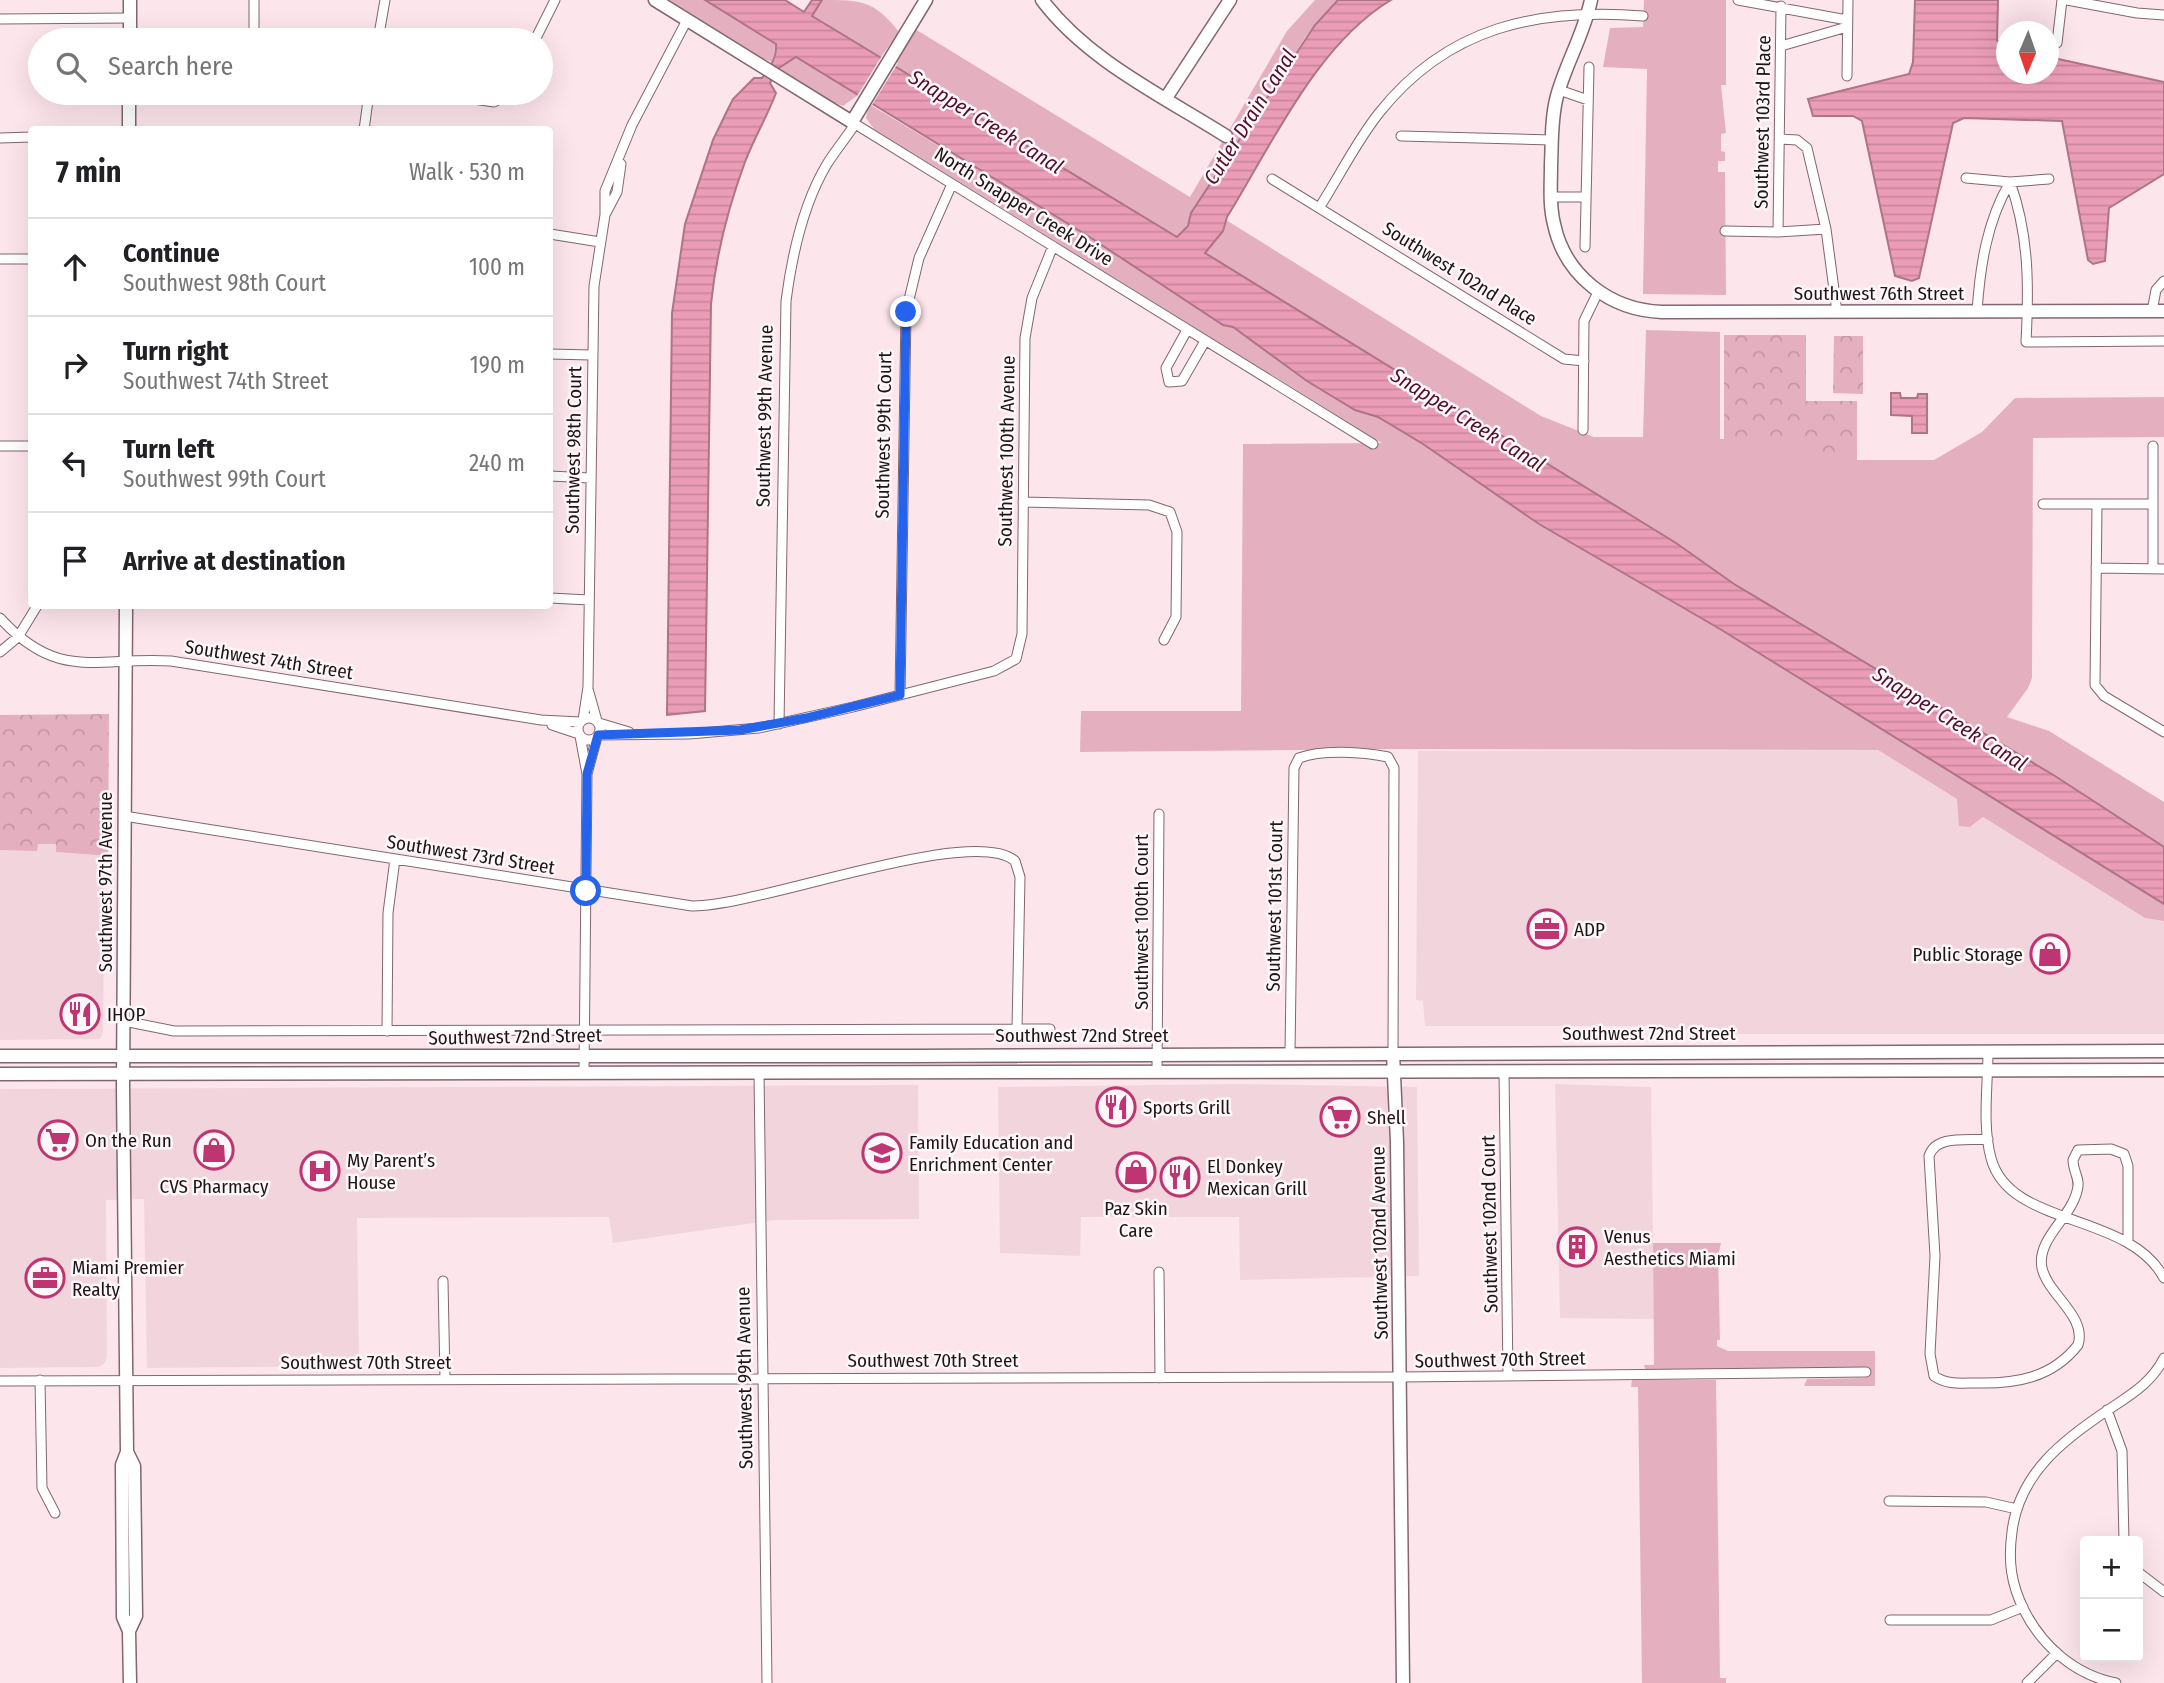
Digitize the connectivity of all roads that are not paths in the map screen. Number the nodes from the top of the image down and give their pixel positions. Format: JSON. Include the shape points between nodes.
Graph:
{"nodes":[{"id":1,"x":130,"y":0,"type":"edge"},
{"id":2,"x":254,"y":0,"type":"edge"},
{"id":3,"x":385,"y":0,"type":"edge"},
{"id":4,"x":555,"y":0,"type":"edge"},
{"id":5,"x":655,"y":0,"type":"edge"},
{"id":6,"x":926,"y":0,"type":"edge"},
{"id":7,"x":1042,"y":0,"type":"edge"},
{"id":8,"x":1230,"y":0,"type":"edge"},
{"id":9,"x":1738,"y":0,"type":"edge"},
{"id":10,"x":1848,"y":0,"type":"edge"},
{"id":11,"x":2065,"y":0,"type":"edge"},
{"id":12,"x":1782,"y":6,"type":"junction"},
{"id":13,"x":1590,"y":7,"type":"edge"},
{"id":14,"x":2164,"y":15,"type":"edge"},
{"id":15,"x":1643,"y":16,"type":"dead end"},
{"id":16,"x":130,"y":18,"type":"junction"},
{"id":17,"x":0,"y":19,"type":"edge"},
{"id":18,"x":687,"y":20,"type":"junction"},
{"id":19,"x":1847,"y":23,"type":"junction"},
{"id":20,"x":130,"y":28,"type":"edge"},
{"id":21,"x":254,"y":28,"type":"edge"},
{"id":22,"x":380,"y":28,"type":"edge"},
{"id":23,"x":541,"y":28,"type":"edge"},
{"id":24,"x":2059,"y":32,"type":"edge"},
{"id":25,"x":1781,"y":46,"type":"junction"},
{"id":26,"x":1589,"y":67,"type":"dead end"},
{"id":27,"x":1847,"y":76,"type":"dead end"},
{"id":28,"x":1559,"y":90,"type":"junction"},
{"id":29,"x":1166,"y":98,"type":"junction"},
{"id":30,"x":1588,"y":100,"type":"junction"},
{"id":31,"x":130,"y":105,"type":"edge"},
{"id":32,"x":367,"y":105,"type":"edge"},
{"id":33,"x":853,"y":123,"type":"junction"},
{"id":34,"x":129,"y":126,"type":"edge"},
{"id":35,"x":365,"y":126,"type":"edge"},
{"id":36,"x":1226,"y":136,"type":"dead end"},
{"id":37,"x":1402,"y":136,"type":"dead end"},
{"id":38,"x":0,"y":138,"type":"edge"},
{"id":39,"x":28,"y":138,"type":"edge"},
{"id":40,"x":1780,"y":139,"type":"junction"},
{"id":41,"x":1552,"y":140,"type":"junction"},
{"id":42,"x":1966,"y":178,"type":"dead end"},
{"id":43,"x":1272,"y":179,"type":"dead end"},
{"id":44,"x":2049,"y":179,"type":"dead end"},
{"id":45,"x":2010,"y":182,"type":"junction"},
{"id":46,"x":952,"y":184,"type":"junction"},
{"id":47,"x":1551,"y":197,"type":"junction"},
{"id":48,"x":1586,"y":197,"type":"junction"},
{"id":49,"x":1319,"y":208,"type":"junction"},
{"id":50,"x":1826,"y":229,"type":"junction"},
{"id":51,"x":1725,"y":232,"type":"dead end"},
{"id":52,"x":1778,"y":232,"type":"junction"},
{"id":53,"x":553,"y":234,"type":"edge"},
{"id":54,"x":600,"y":242,"type":"junction"},
{"id":55,"x":1053,"y":247,"type":"junction"},
{"id":56,"x":1585,"y":247,"type":"dead end"},
{"id":57,"x":0,"y":259,"type":"edge"},
{"id":58,"x":28,"y":259,"type":"edge"},
{"id":59,"x":2164,"y":281,"type":"edge"},
{"id":60,"x":1598,"y":292,"type":"junction"},
{"id":61,"x":2028,"y":311,"type":"junction"},
{"id":62,"x":2158,"y":311,"type":"edge"},
{"id":63,"x":1837,"y":312,"type":"junction"},
{"id":64,"x":1977,"y":312,"type":"junction"},
{"id":65,"x":1187,"y":330,"type":"junction"},
{"id":66,"x":1205,"y":341,"type":"junction"},
{"id":67,"x":2164,"y":341,"type":"edge"},
{"id":68,"x":553,"y":354,"type":"edge"},
{"id":69,"x":591,"y":355,"type":"junction"},
{"id":70,"x":1584,"y":361,"type":"junction"},
{"id":71,"x":1583,"y":430,"type":"dead end"},
{"id":72,"x":1373,"y":444,"type":"dead end"},
{"id":73,"x":0,"y":446,"type":"edge"},
{"id":74,"x":28,"y":446,"type":"edge"},
{"id":75,"x":2153,"y":446,"type":"dead end"},
{"id":76,"x":553,"y":477,"type":"edge"},
{"id":77,"x":590,"y":478,"type":"junction"},
{"id":78,"x":1023,"y":502,"type":"junction"},
{"id":79,"x":2043,"y":504,"type":"dead end"},
{"id":80,"x":2097,"y":504,"type":"junction"},
{"id":81,"x":2152,"y":504,"type":"junction"},
{"id":82,"x":2096,"y":568,"type":"junction"},
{"id":83,"x":2153,"y":569,"type":"junction"},
{"id":84,"x":2164,"y":569,"type":"edge"},
{"id":85,"x":553,"y":598,"type":"edge"},
{"id":86,"x":589,"y":600,"type":"junction"},
{"id":87,"x":35,"y":609,"type":"edge"},
{"id":88,"x":126,"y":609,"type":"edge"},
{"id":89,"x":0,"y":618,"type":"edge"},
{"id":90,"x":18,"y":637,"type":"junction"},
{"id":91,"x":1164,"y":640,"type":"dead end"},
{"id":92,"x":0,"y":652,"type":"edge"},
{"id":93,"x":126,"y":662,"type":"junction"},
{"id":94,"x":588,"y":687,"type":"junction"},
{"id":95,"x":900,"y":695,"type":"junction"},
{"id":96,"x":541,"y":720,"type":"junction"},
{"id":97,"x":581,"y":721,"type":"junction"},
{"id":98,"x":598,"y":722,"type":"junction"},
{"id":99,"x":779,"y":724,"type":"junction"},
{"id":100,"x":2164,"y":732,"type":"edge"},
{"id":101,"x":634,"y":733,"type":"junction"},
{"id":102,"x":579,"y":735,"type":"junction"},
{"id":103,"x":598,"y":736,"type":"junction"},
{"id":104,"x":1297,"y":760,"type":"joint"},
{"id":105,"x":587,"y":774,"type":"junction"},
{"id":106,"x":1159,"y":814,"type":"dead end"},
{"id":107,"x":124,"y":816,"type":"junction"},
{"id":108,"x":395,"y":859,"type":"junction"},
{"id":109,"x":586,"y":891,"type":"junction"},
{"id":110,"x":124,"y":1021,"type":"junction"},
{"id":111,"x":1017,"y":1029,"type":"junction"},
{"id":112,"x":1050,"y":1029,"type":"dead end"},
{"id":113,"x":584,"y":1030,"type":"junction"},
{"id":114,"x":387,"y":1031,"type":"junction"},
{"id":115,"x":1988,"y":1051,"type":"junction"},
{"id":116,"x":2164,"y":1051,"type":"edge"},
{"id":117,"x":1393,"y":1052,"type":"junction"},
{"id":118,"x":1697,"y":1052,"type":"junction"},
{"id":119,"x":1857,"y":1052,"type":"junction"},
{"id":120,"x":1290,"y":1053,"type":"junction"},
{"id":121,"x":584,"y":1054,"type":"junction"},
{"id":122,"x":1015,"y":1054,"type":"junction"},
{"id":123,"x":1158,"y":1054,"type":"junction"},
{"id":124,"x":124,"y":1055,"type":"junction"},
{"id":125,"x":759,"y":1055,"type":"junction"},
{"id":126,"x":0,"y":1056,"type":"edge"},
{"id":127,"x":387,"y":1056,"type":"junction"},
{"id":128,"x":912,"y":1056,"type":"junction"},
{"id":129,"x":1857,"y":1070,"type":"junction"},
{"id":130,"x":1988,"y":1070,"type":"junction"},
{"id":131,"x":2164,"y":1070,"type":"edge"},
{"id":132,"x":1504,"y":1071,"type":"junction"},
{"id":133,"x":1663,"y":1071,"type":"junction"},
{"id":134,"x":1157,"y":1072,"type":"junction"},
{"id":135,"x":1394,"y":1072,"type":"junction"},
{"id":136,"x":584,"y":1073,"type":"junction"},
{"id":137,"x":759,"y":1073,"type":"junction"},
{"id":138,"x":912,"y":1073,"type":"junction"},
{"id":139,"x":1015,"y":1073,"type":"junction"},
{"id":140,"x":0,"y":1074,"type":"edge"},
{"id":141,"x":123,"y":1074,"type":"junction"},
{"id":142,"x":386,"y":1074,"type":"junction"},
{"id":143,"x":1989,"y":1139,"type":"junction"},
{"id":144,"x":2067,"y":1216,"type":"junction"},
{"id":145,"x":2128,"y":1241,"type":"junction"},
{"id":146,"x":1158,"y":1272,"type":"dead end"},
{"id":147,"x":2164,"y":1278,"type":"edge"},
{"id":148,"x":443,"y":1281,"type":"dead end"},
{"id":149,"x":2164,"y":1358,"type":"edge"},
{"id":150,"x":1866,"y":1372,"type":"dead end"},
{"id":151,"x":2161,"y":1372,"type":"edge"},
{"id":152,"x":1508,"y":1376,"type":"junction"},
{"id":153,"x":764,"y":1377,"type":"junction"},
{"id":154,"x":1400,"y":1377,"type":"junction"},
{"id":155,"x":1160,"y":1378,"type":"junction"},
{"id":156,"x":445,"y":1379,"type":"junction"},
{"id":157,"x":40,"y":1380,"type":"junction"},
{"id":158,"x":126,"y":1380,"type":"junction"},
{"id":159,"x":0,"y":1381,"type":"edge"},
{"id":160,"x":2107,"y":1410,"type":"junction"},
{"id":161,"x":1889,"y":1501,"type":"dead end"},
{"id":162,"x":2017,"y":1509,"type":"junction"},
{"id":163,"x":55,"y":1513,"type":"dead end"},
{"id":164,"x":2124,"y":1536,"type":"edge"},
{"id":165,"x":2143,"y":1576,"type":"edge"},
{"id":166,"x":2164,"y":1592,"type":"edge"},
{"id":167,"x":2022,"y":1607,"type":"junction"},
{"id":168,"x":1890,"y":1620,"type":"dead end"},
{"id":169,"x":2057,"y":1653,"type":"junction"},
{"id":170,"x":130,"y":1683,"type":"edge"},
{"id":171,"x":766,"y":1683,"type":"edge"},
{"id":172,"x":1403,"y":1683,"type":"edge"},
{"id":173,"x":2028,"y":1683,"type":"edge"},
{"id":174,"x":2116,"y":1683,"type":"edge"}],
"edges":[{"from":1,"to":16,"type":"main road"},
{"from":2,"to":21,"type":"street"},
{"from":3,"to":22,"type":"street"},
{"from":4,"to":23,"type":"street"},
{"from":5,"to":18,"type":"main road","name":"North Snapper Creek Drive"},
{"from":6,"to":33,"type":"main road","name":"Southwest 99th Avenue"},
{"from":7,"to":29,"type":"main road","via":[[1060,23],[1091,49]]},
{"from":8,"to":29,"type":"main road"},
{"from":9,"to":12,"type":"street"},
{"from":10,"to":19,"type":"street"},
{"from":11,"to":14,"type":"street"},
{"from":11,"to":24,"type":"street"},
{"from":12,"to":19,"type":"street"},
{"from":12,"to":25,"type":"street","name":"Southwest 103rd Place"},
{"from":13,"to":15,"type":"street"},
{"from":13,"to":28,"type":"main road"},
{"from":13,"to":49,"type":"street","via":[[1513,22],[1466,41],[1429,63],[1377,115]]},
{"from":16,"to":17,"type":"street"},
{"from":16,"to":20,"type":"main road"},
{"from":18,"to":33,"type":"main road","name":"North Snapper Creek Drive"},
{"from":18,"to":54,"type":"street","name":"Southwest 98th Court","via":[[606,186]]},
{"from":19,"to":25,"type":"street"},
{"from":19,"to":27,"type":"street"},
{"from":25,"to":40,"type":"street","name":"Southwest 103rd Place"},
{"from":26,"to":30,"type":"street"},
{"from":28,"to":30,"type":"street"},
{"from":28,"to":41,"type":"main road"},
{"from":29,"to":36,"type":"main road"},
{"from":30,"to":48,"type":"street"},
{"from":31,"to":34,"type":"main road"},
{"from":32,"to":35,"type":"street"},
{"from":33,"to":46,"type":"street","name":"North Snapper Creek Drive"},
{"from":33,"to":99,"type":"street","name":"Southwest 99th Avenue","via":[[827,163],[806,215],[786,300]]},
{"from":37,"to":41,"type":"street"},
{"from":38,"to":39,"type":"street"},
{"from":40,"to":50,"type":"street","via":[[1797,140],[1807,148]]},
{"from":40,"to":52,"type":"street","name":"Southwest 103rd Place"},
{"from":41,"to":47,"type":"main road"},
{"from":42,"to":45,"type":"street"},
{"from":43,"to":49,"type":"street","name":"Southwest 102nd Place"},
{"from":44,"to":45,"type":"street"},
{"from":45,"to":61,"type":"street","via":[[2020,208],[2028,259]]},
{"from":45,"to":64,"type":"street","via":[[1996,206]]},
{"from":46,"to":55,"type":"street","name":"North Snapper Creek Drive"},
{"from":46,"to":95,"type":"street","name":"Southwest 99th Court","via":[[919,258],[906,312]]},
{"from":47,"to":48,"type":"street"},
{"from":47,"to":60,"type":"main road","via":[[1562,248]]},
{"from":48,"to":56,"type":"street"},
{"from":49,"to":70,"type":"street","name":"Southwest 102nd Place","via":[[1564,359]]},
{"from":50,"to":52,"type":"street","name":"Southwest 103rd Place"},
{"from":50,"to":63,"type":"street"},
{"from":51,"to":52,"type":"street"},
{"from":53,"to":54,"type":"street"},
{"from":54,"to":69,"type":"street","name":"Southwest 98th Court"},
{"from":55,"to":65,"type":"street","name":"North Snapper Creek Drive"},
{"from":55,"to":78,"type":"street","name":"Southwest 100th Avenue","via":[[1032,298],[1025,338]]},
{"from":57,"to":58,"type":"street"},
{"from":59,"to":62,"type":"street","via":[[2156,290]]},
{"from":60,"to":63,"type":"main road","name":"Southwest 76th Street","via":[[1650,311]]},
{"from":60,"to":70,"type":"street","via":[[1585,315]]},
{"from":61,"to":62,"type":"main road","name":"Southwest 76th Street"},
{"from":61,"to":64,"type":"main road","name":"Southwest 76th Street"},
{"from":61,"to":67,"type":"street","via":[[2026,342]]},
{"from":63,"to":64,"type":"main road","name":"Southwest 76th Street"},
{"from":65,"to":66,"type":"street","name":"North Snapper Creek Drive"},
{"from":65,"to":66,"type":"street","via":[[1166,368],[1169,382],[1182,381]]},
{"from":66,"to":72,"type":"street","name":"North Snapper Creek Drive"},
{"from":68,"to":69,"type":"street"},
{"from":69,"to":77,"type":"street","name":"Southwest 98th Court"},
{"from":70,"to":71,"type":"street"},
{"from":73,"to":74,"type":"street"},
{"from":75,"to":81,"type":"street"},
{"from":76,"to":77,"type":"street"},
{"from":77,"to":86,"type":"street","name":"Southwest 98th Court"},
{"from":78,"to":91,"type":"street","via":[[1167,508],[1177,532],[1176,617]]},
{"from":78,"to":95,"type":"street","name":"Southwest 100th Avenue","via":[[1022,634],[1016,659],[994,671]]},
{"from":79,"to":80,"type":"street"},
{"from":80,"to":81,"type":"street"},
{"from":80,"to":82,"type":"street"},
{"from":81,"to":83,"type":"street"},
{"from":82,"to":83,"type":"street"},
{"from":82,"to":100,"type":"street","via":[[2093,681],[2104,696]]},
{"from":83,"to":84,"type":"street"},
{"from":85,"to":86,"type":"street"},
{"from":86,"to":94,"type":"street","name":"Southwest 98th Court"},
{"from":87,"to":90,"type":"street"},
{"from":88,"to":93,"type":"main road","name":"Southwest 97th Avenue"},
{"from":89,"to":90,"type":"street","name":"Southwest 74th Street"},
{"from":90,"to":92,"type":"street"},
{"from":90,"to":93,"type":"street","name":"Southwest 74th Street","via":[[70,661]]},
{"from":93,"to":96,"type":"street","name":"Southwest 74th Street","via":[[171,661]]},
{"from":93,"to":107,"type":"main road","name":"Southwest 97th Avenue"},
{"from":94,"to":97,"type":"street","name":"Southwest 98th Court"},
{"from":94,"to":98,"type":"street","name":"Southwest 98th Court"},
{"from":95,"to":99,"type":"street"},
{"from":96,"to":97,"type":"street","name":"Southwest 74th Street"},
{"from":96,"to":102,"type":"street","name":"Southwest 74th Street"},
{"from":97,"to":98,"type":"street","via":[[590,718]]},
{"from":97,"to":102,"type":"street"},
{"from":98,"to":101,"type":"street"},
{"from":98,"to":103,"type":"street"},
{"from":99,"to":101,"type":"street","via":[[701,734]]},
{"from":101,"to":103,"type":"street"},
{"from":102,"to":103,"type":"street","via":[[586,740]]},
{"from":102,"to":105,"type":"street"},
{"from":103,"to":105,"type":"street"},
{"from":104,"to":117,"type":"street","name":"Southwest 102nd Avenue","via":[[1314,754],[1363,754],[1393,761]]},
{"from":104,"to":120,"type":"street","name":"Southwest 101st Court","via":[[1293,777]]},
{"from":105,"to":109,"type":"street"},
{"from":106,"to":123,"type":"street","name":"Southwest 100th Court"},
{"from":107,"to":108,"type":"street","name":"Southwest 73rd Street"},
{"from":107,"to":110,"type":"main road","name":"Southwest 97th Avenue"},
{"from":108,"to":109,"type":"street","name":"Southwest 73rd Street"},
{"from":108,"to":114,"type":"street","via":[[387,936]]},
{"from":109,"to":111,"type":"street","name":"Southwest 73rd Street","via":[[682,906],[717,906],[912,859],[991,852],[1006,855],[1015,861],[1020,877]]},
{"from":109,"to":113,"type":"street"},
{"from":110,"to":114,"type":"street","name":"Southwest 72nd Street","via":[[174,1031]]},
{"from":110,"to":124,"type":"main road","name":"Southwest 97th Avenue"},
{"from":111,"to":112,"type":"street","name":"Southwest 72nd Street"},
{"from":111,"to":113,"type":"street","name":"Southwest 72nd Street"},
{"from":113,"to":114,"type":"street","name":"Southwest 72nd Street"},
{"from":113,"to":121,"type":"street"},
{"from":115,"to":116,"type":"main road","name":"Southwest 72nd Street"},
{"from":115,"to":119,"type":"main road","name":"Southwest 72nd Street"},
{"from":115,"to":130,"type":"street"},
{"from":116,"to":131,"type":"main road"},
{"from":117,"to":118,"type":"main road","name":"Southwest 72nd Street"},
{"from":117,"to":120,"type":"main road","name":"Southwest 72nd Street"},
{"from":117,"to":135,"type":"main road","name":"Southwest 102nd Avenue"},
{"from":118,"to":119,"type":"main road","name":"Southwest 72nd Street"},
{"from":118,"to":133,"type":"main road"},
{"from":119,"to":129,"type":"main road"},
{"from":120,"to":123,"type":"main road","name":"Southwest 72nd Street"},
{"from":121,"to":125,"type":"main road","name":"Southwest 72nd Street"},
{"from":121,"to":127,"type":"main road","name":"Southwest 72nd Street"},
{"from":121,"to":136,"type":"street"},
{"from":122,"to":123,"type":"main road","name":"Southwest 72nd Street"},
{"from":122,"to":128,"type":"main road","name":"Southwest 72nd Street"},
{"from":122,"to":139,"type":"main road"},
{"from":123,"to":134,"type":"street","name":"Southwest 100th Court"},
{"from":124,"to":126,"type":"main road","name":"Southwest 72nd Street"},
{"from":124,"to":127,"type":"main road","name":"Southwest 72nd Street"},
{"from":124,"to":141,"type":"main road","name":"Southwest 97th Avenue"},
{"from":125,"to":128,"type":"main road","name":"Southwest 72nd Street"},
{"from":125,"to":137,"type":"main road"},
{"from":127,"to":142,"type":"main road"},
{"from":128,"to":138,"type":"main road"},
{"from":129,"to":130,"type":"main road","name":"Southwest 72nd Street"},
{"from":129,"to":133,"type":"main road","name":"Southwest 72nd Street"},
{"from":130,"to":131,"type":"main road","name":"Southwest 72nd Street"},
{"from":130,"to":143,"type":"street"},
{"from":132,"to":133,"type":"main road","name":"Southwest 72nd Street"},
{"from":132,"to":135,"type":"main road","name":"Southwest 72nd Street"},
{"from":132,"to":152,"type":"street","name":"Southwest 102nd Court"},
{"from":134,"to":135,"type":"main road","name":"Southwest 72nd Street"},
{"from":134,"to":139,"type":"main road","name":"Southwest 72nd Street"},
{"from":135,"to":154,"type":"main road","name":"Southwest 102nd Avenue"},
{"from":136,"to":137,"type":"main road","name":"Southwest 72nd Street"},
{"from":136,"to":142,"type":"main road","name":"Southwest 72nd Street"},
{"from":137,"to":138,"type":"main road","name":"Southwest 72nd Street"},
{"from":137,"to":153,"type":"street","name":"Southwest 99th Avenue"},
{"from":138,"to":139,"type":"main road","name":"Southwest 72nd Street"},
{"from":140,"to":141,"type":"main road","name":"Southwest 72nd Street"},
{"from":141,"to":142,"type":"main road","name":"Southwest 72nd Street"},
{"from":141,"to":158,"type":"main road","name":"Southwest 97th Avenue"},
{"from":143,"to":144,"type":"street","via":[[1996,1171],[2005,1185],[2023,1199]]},
{"from":143,"to":144,"type":"street","via":[[1944,1142],[1928,1156],[1935,1256],[1930,1354],[1934,1376],[1957,1383],[2023,1382],[2074,1350],[2080,1331],[2046,1279],[2042,1263],[2052,1232]]},
{"from":144,"to":145,"type":"street"},
{"from":144,"to":145,"type":"street","via":[[2078,1191],[2073,1167],[2078,1150],[2119,1150],[2128,1166]]},
{"from":145,"to":147,"type":"street","via":[[2150,1256]]},
{"from":146,"to":155,"type":"street"},
{"from":148,"to":156,"type":"street"},
{"from":149,"to":151,"type":"street"},
{"from":150,"to":152,"type":"street","name":"Southwest 70th Street"},
{"from":151,"to":160,"type":"street"},
{"from":152,"to":154,"type":"street","name":"Southwest 70th Street"},
{"from":153,"to":155,"type":"street","name":"Southwest 70th Street"},
{"from":153,"to":156,"type":"street","name":"Southwest 70th Street"},
{"from":153,"to":171,"type":"street","name":"Southwest 99th Avenue"},
{"from":154,"to":155,"type":"street","name":"Southwest 70th Street"},
{"from":154,"to":172,"type":"main road","name":"Southwest 102nd Avenue"},
{"from":156,"to":158,"type":"street","name":"Southwest 70th Street"},
{"from":157,"to":158,"type":"street","name":"Southwest 70th Street"},
{"from":157,"to":159,"type":"street","name":"Southwest 70th Street"},
{"from":157,"to":163,"type":"street","via":[[42,1488]]},
{"from":158,"to":170,"type":"main road","name":"Southwest 97th Avenue","via":[[123,1616],[129,1630]]},
{"from":160,"to":162,"type":"street","via":[[2048,1456],[2032,1476]]},
{"from":160,"to":164,"type":"street","via":[[2122,1451]]},
{"from":161,"to":162,"type":"street","via":[[1978,1502]]},
{"from":162,"to":167,"type":"street","via":[[2010,1561]]},
{"from":165,"to":166,"type":"street"},
{"from":167,"to":168,"type":"street","via":[[1980,1621]]},
{"from":167,"to":169,"type":"street","via":[[2035,1630]]},
{"from":169,"to":173,"type":"street"},
{"from":169,"to":174,"type":"street","via":[[2094,1677]]}]}
